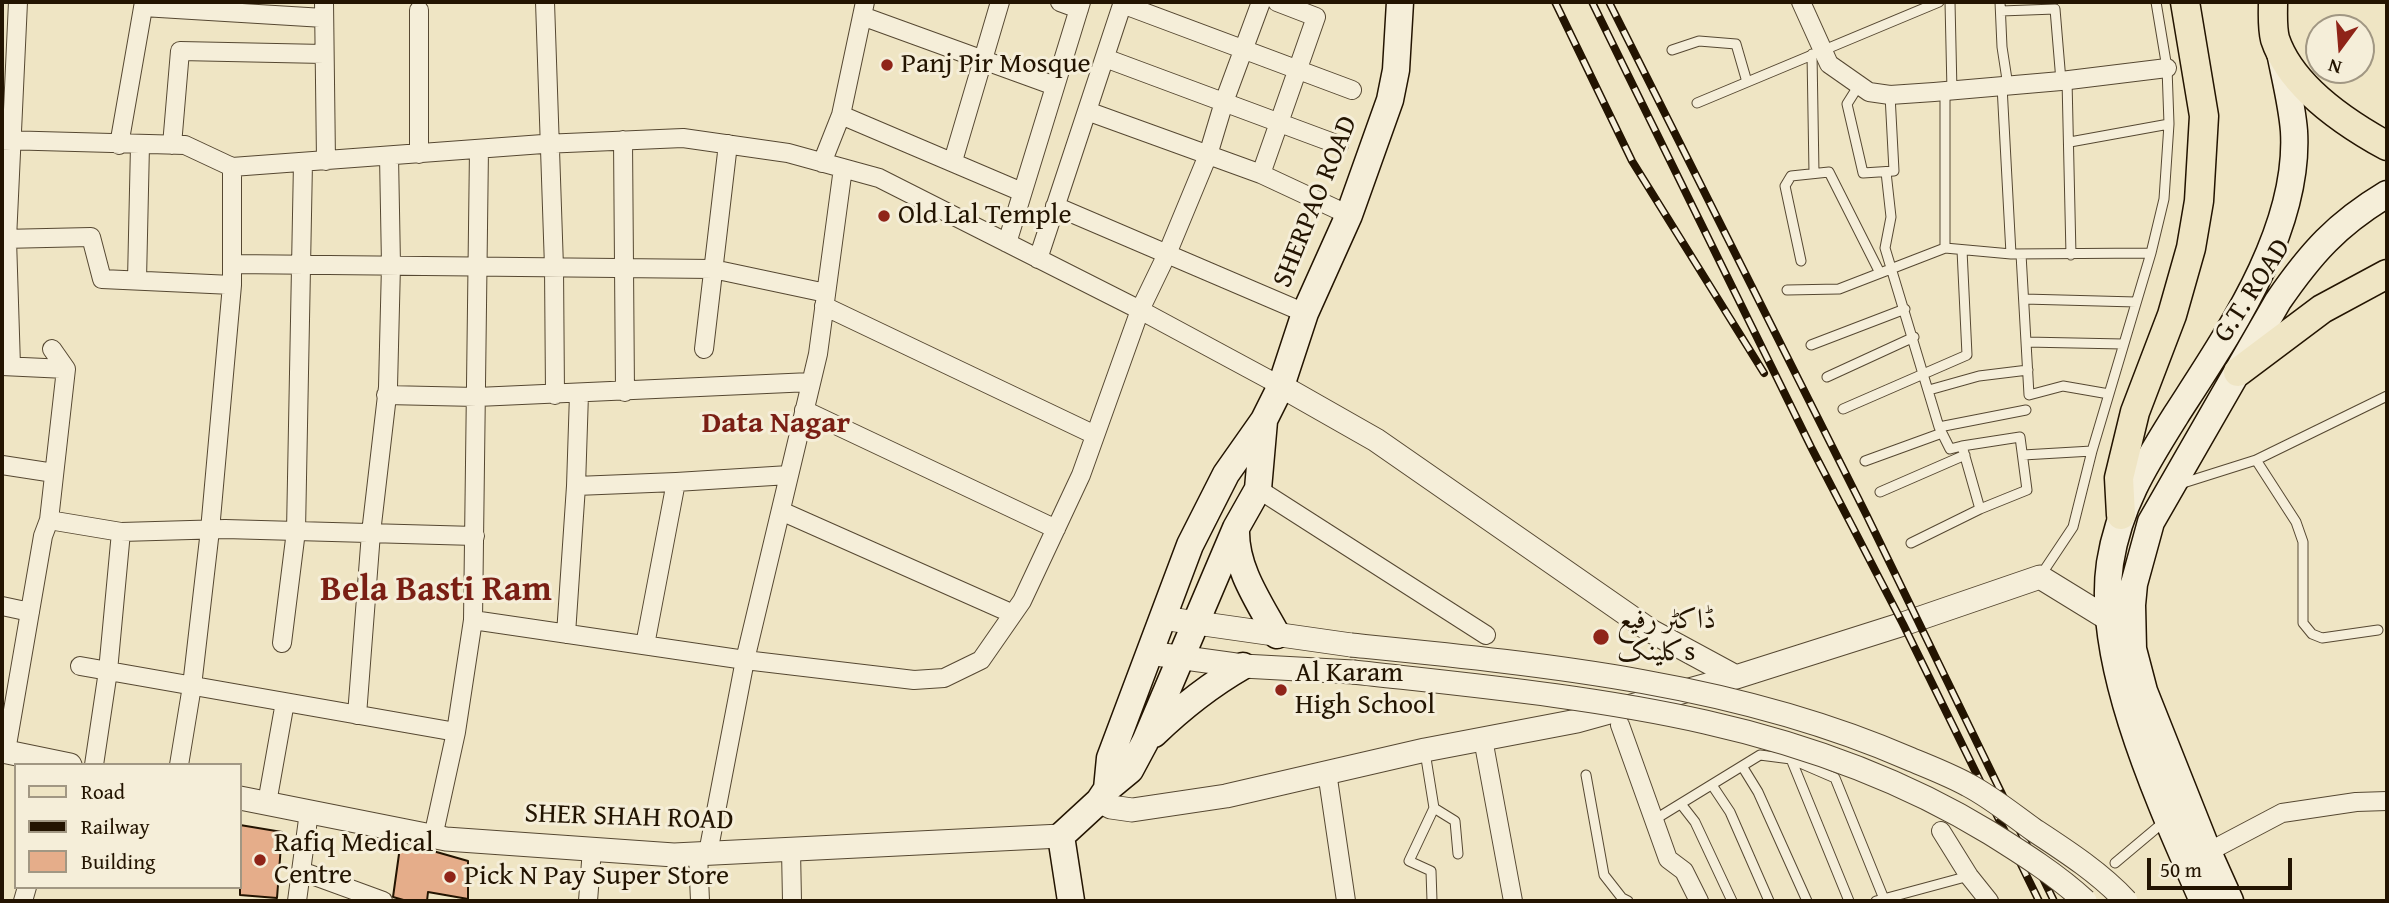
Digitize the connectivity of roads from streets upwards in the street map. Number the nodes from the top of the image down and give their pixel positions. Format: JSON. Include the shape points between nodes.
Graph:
{"nodes":[{"id":1,"x":18,"y":2,"type":"edge"},
{"id":2,"x":544,"y":2,"type":"edge"},
{"id":3,"x":1000,"y":2,"type":"edge"},
{"id":4,"x":1060,"y":2,"type":"edge"},
{"id":5,"x":1261,"y":2,"type":"edge"},
{"id":6,"x":1277,"y":2,"type":"edge"},
{"id":7,"x":1400,"y":2,"type":"edge"},
{"id":8,"x":1801,"y":2,"type":"edge"},
{"id":9,"x":2185,"y":2,"type":"edge"},
{"id":10,"x":2258,"y":2,"type":"edge"},
{"id":11,"x":1123,"y":3,"type":"edge"},
{"id":12,"x":144,"y":4,"type":"edge"},
{"id":13,"x":1080,"y":5,"type":"edge"},
{"id":14,"x":246,"y":8,"type":"edge"},
{"id":15,"x":864,"y":9,"type":"edge"},
{"id":16,"x":324,"y":10,"type":"edge"},
{"id":17,"x":419,"y":10,"type":"dead end"},
{"id":18,"x":2275,"y":27,"type":"edge"},
{"id":19,"x":9,"y":46,"type":"edge"},
{"id":20,"x":1244,"y":50,"type":"junction"},
{"id":21,"x":324,"y":54,"type":"junction"},
{"id":22,"x":1105,"y":58,"type":"junction"},
{"id":23,"x":983,"y":60,"type":"junction"},
{"id":24,"x":2167,"y":68,"type":"road end"},
{"id":25,"x":1297,"y":71,"type":"junction"},
{"id":26,"x":1055,"y":86,"type":"junction"},
{"id":27,"x":1352,"y":90,"type":"dead end"},
{"id":28,"x":1224,"y":103,"type":"junction"},
{"id":29,"x":1087,"y":111,"type":"junction"},
{"id":30,"x":841,"y":115,"type":"junction"},
{"id":31,"x":1279,"y":123,"type":"junction"},
{"id":32,"x":6,"y":140,"type":"edge"},
{"id":33,"x":623,"y":140,"type":"junction"},
{"id":34,"x":549,"y":144,"type":"junction"},
{"id":35,"x":120,"y":145,"type":"junction"},
{"id":36,"x":140,"y":145,"type":"junction"},
{"id":37,"x":172,"y":145,"type":"junction"},
{"id":38,"x":728,"y":145,"type":"junction"},
{"id":39,"x":1339,"y":145,"type":"dead end"},
{"id":40,"x":2387,"y":146,"type":"edge"},
{"id":41,"x":479,"y":149,"type":"junction"},
{"id":42,"x":419,"y":154,"type":"junction"},
{"id":43,"x":1208,"y":155,"type":"junction"},
{"id":44,"x":389,"y":156,"type":"junction"},
{"id":45,"x":326,"y":160,"type":"junction"},
{"id":46,"x":953,"y":161,"type":"junction"},
{"id":47,"x":303,"y":162,"type":"junction"},
{"id":48,"x":822,"y":163,"type":"junction"},
{"id":49,"x":232,"y":167,"type":"junction"},
{"id":50,"x":844,"y":168,"type":"junction"},
{"id":51,"x":1261,"y":174,"type":"junction"},
{"id":52,"x":1022,"y":192,"type":"junction"},
{"id":53,"x":2387,"y":194,"type":"edge"},
{"id":54,"x":1055,"y":206,"type":"junction"},
{"id":55,"x":1349,"y":215,"type":"junction"},
{"id":56,"x":4,"y":239,"type":"edge"},
{"id":57,"x":1007,"y":243,"type":"junction"},
{"id":58,"x":1167,"y":254,"type":"junction"},
{"id":59,"x":1038,"y":259,"type":"junction"},
{"id":60,"x":232,"y":264,"type":"junction"},
{"id":61,"x":301,"y":264,"type":"junction"},
{"id":62,"x":390,"y":265,"type":"junction"},
{"id":63,"x":478,"y":266,"type":"junction"},
{"id":64,"x":554,"y":267,"type":"junction"},
{"id":65,"x":624,"y":268,"type":"junction"},
{"id":66,"x":713,"y":269,"type":"junction"},
{"id":67,"x":2387,"y":274,"type":"edge"},
{"id":68,"x":136,"y":280,"type":"junction"},
{"id":69,"x":232,"y":285,"type":"junction"},
{"id":70,"x":825,"y":300,"type":"junction"},
{"id":71,"x":1140,"y":310,"type":"junction"},
{"id":72,"x":1305,"y":313,"type":"junction"},
{"id":73,"x":52,"y":349,"type":"dead end"},
{"id":74,"x":704,"y":349,"type":"dead end"},
{"id":75,"x":7,"y":366,"type":"edge"},
{"id":76,"x":66,"y":369,"type":"junction"},
{"id":77,"x":2238,"y":372,"type":"junction"},
{"id":78,"x":811,"y":382,"type":"junction"},
{"id":79,"x":1281,"y":386,"type":"junction"},
{"id":80,"x":625,"y":392,"type":"junction"},
{"id":81,"x":579,"y":394,"type":"junction"},
{"id":82,"x":386,"y":395,"type":"junction"},
{"id":83,"x":555,"y":395,"type":"junction"},
{"id":84,"x":477,"y":397,"type":"junction"},
{"id":85,"x":804,"y":410,"type":"junction"},
{"id":86,"x":1264,"y":420,"type":"junction"},
{"id":87,"x":1095,"y":435,"type":"junction"},
{"id":88,"x":2,"y":465,"type":"edge"},
{"id":89,"x":54,"y":473,"type":"junction"},
{"id":90,"x":789,"y":475,"type":"junction"},
{"id":91,"x":676,"y":482,"type":"junction"},
{"id":92,"x":576,"y":486,"type":"junction"},
{"id":93,"x":1258,"y":489,"type":"junction"},
{"id":94,"x":780,"y":511,"type":"junction"},
{"id":95,"x":2121,"y":516,"type":"junction"},
{"id":96,"x":49,"y":520,"type":"junction"},
{"id":97,"x":1236,"y":528,"type":"junction"},
{"id":98,"x":209,"y":530,"type":"junction"},
{"id":99,"x":1056,"y":530,"type":"junction"},
{"id":100,"x":296,"y":531,"type":"junction"},
{"id":101,"x":121,"y":532,"type":"junction"},
{"id":102,"x":371,"y":533,"type":"junction"},
{"id":103,"x":475,"y":536,"type":"junction"},
{"id":104,"x":2,"y":606,"type":"edge"},
{"id":105,"x":30,"y":612,"type":"junction"},
{"id":106,"x":1013,"y":614,"type":"junction"},
{"id":107,"x":1162,"y":618,"type":"junction"},
{"id":108,"x":473,"y":620,"type":"junction"},
{"id":109,"x":2110,"y":620,"type":"junction"},
{"id":110,"x":1196,"y":623,"type":"junction"},
{"id":111,"x":566,"y":634,"type":"junction"},
{"id":112,"x":1277,"y":635,"type":"junction"},
{"id":113,"x":1486,"y":635,"type":"dead end"},
{"id":114,"x":282,"y":643,"type":"dead end"},
{"id":115,"x":645,"y":645,"type":"junction"},
{"id":116,"x":1149,"y":653,"type":"junction"},
{"id":117,"x":1181,"y":657,"type":"junction"},
{"id":118,"x":745,"y":660,"type":"junction"},
{"id":119,"x":80,"y":666,"type":"dead end"},
{"id":120,"x":1243,"y":666,"type":"junction"},
{"id":121,"x":108,"y":671,"type":"junction"},
{"id":122,"x":10,"y":676,"type":"edge"},
{"id":123,"x":1736,"y":677,"type":"junction"},
{"id":124,"x":191,"y":686,"type":"junction"},
{"id":125,"x":285,"y":702,"type":"junction"},
{"id":126,"x":357,"y":715,"type":"junction"},
{"id":127,"x":1620,"y":725,"type":"dead end"},
{"id":128,"x":456,"y":732,"type":"junction"},
{"id":129,"x":1483,"y":739,"type":"junction"},
{"id":130,"x":1145,"y":742,"type":"junction"},
{"id":131,"x":4,"y":751,"type":"edge"},
{"id":132,"x":61,"y":763,"type":"edge"},
{"id":133,"x":94,"y":763,"type":"edge"},
{"id":134,"x":179,"y":763,"type":"edge"},
{"id":135,"x":1327,"y":772,"type":"junction"},
{"id":136,"x":1103,"y":795,"type":"junction"},
{"id":137,"x":242,"y":798,"type":"edge"},
{"id":138,"x":2387,"y":801,"type":"edge"},
{"id":139,"x":267,"y":803,"type":"junction"},
{"id":140,"x":309,"y":812,"type":"junction"},
{"id":141,"x":1941,"y":831,"type":"dead end"},
{"id":142,"x":1061,"y":836,"type":"junction"},
{"id":143,"x":433,"y":837,"type":"junction"},
{"id":144,"x":592,"y":849,"type":"junction"},
{"id":145,"x":791,"y":850,"type":"junction"},
{"id":146,"x":2207,"y":852,"type":"junction"},
{"id":147,"x":703,"y":854,"type":"junction"},
{"id":148,"x":301,"y":871,"type":"junction"},
{"id":149,"x":297,"y":901,"type":"edge"},
{"id":150,"x":383,"y":901,"type":"edge"},
{"id":151,"x":589,"y":901,"type":"edge"},
{"id":152,"x":700,"y":901,"type":"edge"},
{"id":153,"x":792,"y":901,"type":"edge"},
{"id":154,"x":1071,"y":901,"type":"edge"},
{"id":155,"x":1346,"y":901,"type":"edge"},
{"id":156,"x":1513,"y":901,"type":"edge"},
{"id":157,"x":1699,"y":901,"type":"edge"},
{"id":158,"x":1989,"y":901,"type":"edge"},
{"id":159,"x":2085,"y":901,"type":"edge"},
{"id":160,"x":2126,"y":901,"type":"edge"},
{"id":161,"x":2203,"y":901,"type":"edge"},
{"id":162,"x":2230,"y":901,"type":"edge"}],
"edges":[{"from":1,"to":19,"type":"street"},
{"from":2,"to":34,"type":"street"},
{"from":3,"to":23,"type":"street"},
{"from":4,"to":13,"type":"street"},
{"from":5,"to":20,"type":"street"},
{"from":6,"to":25,"type":"street","via":[[1316,17]]},
{"from":7,"to":55,"type":"main road","name":"SHERPAO ROAD","via":[[1390,100]]},
{"from":8,"to":24,"type":"street","via":[[1817,52],[1869,92],[1949,91]]},
{"from":9,"to":95,"type":"main road","via":[[2204,116],[2199,201],[2172,315],[2133,422],[2119,478]]},
{"from":10,"to":18,"type":"main road"},
{"from":11,"to":20,"type":"street"},
{"from":11,"to":22,"type":"street"},
{"from":12,"to":14,"type":"street"},
{"from":12,"to":35,"type":"street"},
{"from":13,"to":26,"type":"street"},
{"from":14,"to":16,"type":"street"},
{"from":15,"to":23,"type":"street"},
{"from":15,"to":30,"type":"street"},
{"from":16,"to":21,"type":"street"},
{"from":17,"to":42,"type":"street"},
{"from":18,"to":40,"type":"main road","via":[[2297,77],[2348,121]]},
{"from":18,"to":95,"type":"main road","via":[[2294,132],[2280,225],[2264,268],[2136,480]]},
{"from":19,"to":32,"type":"street"},
{"from":20,"to":25,"type":"street"},
{"from":20,"to":28,"type":"street"},
{"from":21,"to":37,"type":"street","via":[[180,51]]},
{"from":21,"to":45,"type":"street"},
{"from":22,"to":28,"type":"street"},
{"from":22,"to":29,"type":"street"},
{"from":23,"to":26,"type":"street"},
{"from":23,"to":46,"type":"street"},
{"from":25,"to":27,"type":"street"},
{"from":25,"to":31,"type":"street"},
{"from":26,"to":52,"type":"street"},
{"from":28,"to":31,"type":"street"},
{"from":28,"to":43,"type":"street"},
{"from":29,"to":43,"type":"street"},
{"from":29,"to":54,"type":"street"},
{"from":30,"to":46,"type":"street"},
{"from":30,"to":48,"type":"street"},
{"from":31,"to":39,"type":"street"},
{"from":31,"to":51,"type":"street"},
{"from":32,"to":35,"type":"street"},
{"from":32,"to":56,"type":"street"},
{"from":33,"to":34,"type":"street"},
{"from":33,"to":38,"type":"street","via":[[683,138]]},
{"from":33,"to":65,"type":"street"},
{"from":34,"to":41,"type":"street"},
{"from":34,"to":64,"type":"street"},
{"from":35,"to":36,"type":"street"},
{"from":36,"to":37,"type":"street"},
{"from":36,"to":68,"type":"street"},
{"from":37,"to":49,"type":"street","via":[[184,145]]},
{"from":38,"to":48,"type":"street"},
{"from":38,"to":66,"type":"street"},
{"from":41,"to":42,"type":"street"},
{"from":41,"to":63,"type":"street"},
{"from":42,"to":44,"type":"street"},
{"from":43,"to":51,"type":"street"},
{"from":43,"to":58,"type":"street"},
{"from":44,"to":45,"type":"street"},
{"from":44,"to":62,"type":"street"},
{"from":45,"to":47,"type":"street"},
{"from":46,"to":52,"type":"street"},
{"from":47,"to":49,"type":"street"},
{"from":47,"to":61,"type":"street"},
{"from":48,"to":50,"type":"street"},
{"from":49,"to":60,"type":"street"},
{"from":50,"to":57,"type":"street","via":[[879,178]]},
{"from":50,"to":70,"type":"street"},
{"from":51,"to":55,"type":"street"},
{"from":52,"to":57,"type":"street"},
{"from":53,"to":77,"type":"main road","name":"G.T. ROAD","via":[[2350,218],[2302,267]]},
{"from":54,"to":58,"type":"street"},
{"from":54,"to":59,"type":"street"},
{"from":55,"to":72,"type":"main road","name":"SHERPAO ROAD"},
{"from":56,"to":68,"type":"street","via":[[91,237],[102,279]]},
{"from":56,"to":75,"type":"street"},
{"from":57,"to":59,"type":"street"},
{"from":58,"to":71,"type":"street"},
{"from":58,"to":72,"type":"street"},
{"from":59,"to":71,"type":"street"},
{"from":60,"to":61,"type":"street"},
{"from":60,"to":69,"type":"street"},
{"from":61,"to":62,"type":"street"},
{"from":61,"to":100,"type":"street"},
{"from":62,"to":63,"type":"street"},
{"from":62,"to":82,"type":"street"},
{"from":63,"to":64,"type":"street"},
{"from":63,"to":84,"type":"street"},
{"from":64,"to":65,"type":"street"},
{"from":64,"to":83,"type":"street"},
{"from":65,"to":66,"type":"street"},
{"from":65,"to":80,"type":"street"},
{"from":66,"to":70,"type":"street"},
{"from":66,"to":74,"type":"street"},
{"from":67,"to":77,"type":"main road","via":[[2322,309]]},
{"from":68,"to":69,"type":"street"},
{"from":69,"to":98,"type":"street"},
{"from":70,"to":78,"type":"street"},
{"from":70,"to":87,"type":"street"},
{"from":71,"to":79,"type":"street"},
{"from":71,"to":87,"type":"street"},
{"from":72,"to":79,"type":"main road","name":"SHERPAO ROAD"},
{"from":73,"to":76,"type":"street"},
{"from":75,"to":76,"type":"street"},
{"from":76,"to":89,"type":"street"},
{"from":77,"to":146,"type":"main road","name":"G.T. ROAD","via":[[2151,522],[2132,606],[2133,649],[2144,691]]},
{"from":78,"to":80,"type":"street"},
{"from":78,"to":85,"type":"street"},
{"from":79,"to":86,"type":"main road","name":"SHERPAO ROAD"},
{"from":79,"to":123,"type":"street","via":[[1376,440],[1651,631]]},
{"from":80,"to":81,"type":"street"},
{"from":81,"to":83,"type":"street"},
{"from":81,"to":92,"type":"street"},
{"from":82,"to":84,"type":"street"},
{"from":82,"to":102,"type":"street"},
{"from":83,"to":84,"type":"street"},
{"from":84,"to":103,"type":"street"},
{"from":85,"to":90,"type":"street"},
{"from":85,"to":99,"type":"street"},
{"from":86,"to":93,"type":"main road","name":"SHERPAO ROAD"},
{"from":86,"to":107,"type":"main road","name":"SHERPAO ROAD","via":[[1226,474],[1190,545]]},
{"from":87,"to":99,"type":"street"},
{"from":88,"to":89,"type":"street"},
{"from":89,"to":96,"type":"street"},
{"from":90,"to":91,"type":"street"},
{"from":90,"to":94,"type":"street"},
{"from":91,"to":92,"type":"street"},
{"from":91,"to":115,"type":"street"},
{"from":92,"to":111,"type":"street"},
{"from":93,"to":97,"type":"main road","name":"SHERPAO ROAD"},
{"from":93,"to":113,"type":"street"},
{"from":94,"to":106,"type":"street"},
{"from":94,"to":118,"type":"street"},
{"from":95,"to":109,"type":"main road","via":[[2110,564]]},
{"from":96,"to":101,"type":"street"},
{"from":96,"to":105,"type":"street"},
{"from":97,"to":110,"type":"main road","name":"SHERPAO ROAD"},
{"from":97,"to":112,"type":"main road","via":[[1236,549]]},
{"from":98,"to":100,"type":"street"},
{"from":98,"to":101,"type":"street"},
{"from":98,"to":124,"type":"street"},
{"from":99,"to":106,"type":"street"},
{"from":100,"to":102,"type":"street"},
{"from":100,"to":114,"type":"street"},
{"from":101,"to":121,"type":"street"},
{"from":102,"to":103,"type":"street"},
{"from":102,"to":126,"type":"street"},
{"from":103,"to":108,"type":"street"},
{"from":104,"to":105,"type":"street"},
{"from":105,"to":122,"type":"street"},
{"from":106,"to":118,"type":"street","via":[[981,660],[944,678],[914,680]]},
{"from":107,"to":110,"type":"street"},
{"from":107,"to":116,"type":"main road","name":"SHERPAO ROAD"},
{"from":108,"to":111,"type":"street"},
{"from":108,"to":128,"type":"street"},
{"from":109,"to":123,"type":"street","via":[[2040,576]]},
{"from":109,"to":161,"type":"main road","via":[[2123,693],[2166,819]]},
{"from":110,"to":112,"type":"street"},
{"from":110,"to":117,"type":"main road","name":"SHERPAO ROAD"},
{"from":111,"to":115,"type":"street"},
{"from":112,"to":160,"type":"street","bridge":true,"via":[[1502,660],[1627,680],[1734,701],[1869,741],[1969,785],[2073,856]]},
{"from":115,"to":118,"type":"street"},
{"from":116,"to":117,"type":"street"},
{"from":116,"to":136,"type":"main road","name":"SHERPAO ROAD","via":[[1110,758]]},
{"from":117,"to":120,"type":"street"},
{"from":117,"to":130,"type":"main road","name":"SHERPAO ROAD"},
{"from":118,"to":147,"type":"street"},
{"from":119,"to":121,"type":"street"},
{"from":120,"to":130,"type":"main road","via":[[1185,704]]},
{"from":120,"to":159,"type":"street","bridge":true,"via":[[1353,671],[1532,692],[1665,712],[1805,747],[1886,777],[1949,808],[2011,846]]},
{"from":121,"to":124,"type":"street"},
{"from":121,"to":133,"type":"street"},
{"from":122,"to":131,"type":"street"},
{"from":123,"to":129,"type":"street","via":[[1577,721]]},
{"from":124,"to":125,"type":"street"},
{"from":124,"to":134,"type":"street"},
{"from":125,"to":126,"type":"street"},
{"from":125,"to":139,"type":"street"},
{"from":126,"to":128,"type":"street"},
{"from":127,"to":157,"type":"street","via":[[1668,859],[1684,871]]},
{"from":128,"to":143,"type":"street"},
{"from":129,"to":135,"type":"street"},
{"from":129,"to":156,"type":"street"},
{"from":130,"to":136,"type":"main road","via":[[1130,770]]},
{"from":131,"to":132,"type":"street"},
{"from":135,"to":136,"type":"street","via":[[1226,796],[1132,810],[1111,807]]},
{"from":135,"to":155,"type":"street"},
{"from":136,"to":142,"type":"main road"},
{"from":137,"to":139,"type":"street","name":"SHER SHAH ROAD"},
{"from":138,"to":146,"type":"street","via":[[2282,813]]},
{"from":139,"to":140,"type":"street","name":"SHER SHAH ROAD"},
{"from":140,"to":143,"type":"street","name":"SHER SHAH ROAD"},
{"from":140,"to":148,"type":"street"},
{"from":141,"to":158,"type":"street"},
{"from":142,"to":145,"type":"street","name":"SHER SHAH ROAD"},
{"from":142,"to":154,"type":"main road"},
{"from":143,"to":144,"type":"street","name":"SHER SHAH ROAD"},
{"from":144,"to":147,"type":"street","name":"SHER SHAH ROAD"},
{"from":144,"to":151,"type":"street"},
{"from":145,"to":147,"type":"street","name":"SHER SHAH ROAD"},
{"from":145,"to":153,"type":"street"},
{"from":146,"to":162,"type":"main road","name":"G.T. ROAD"},
{"from":147,"to":152,"type":"street"},
{"from":148,"to":149,"type":"street"},
{"from":148,"to":150,"type":"street"}]}
